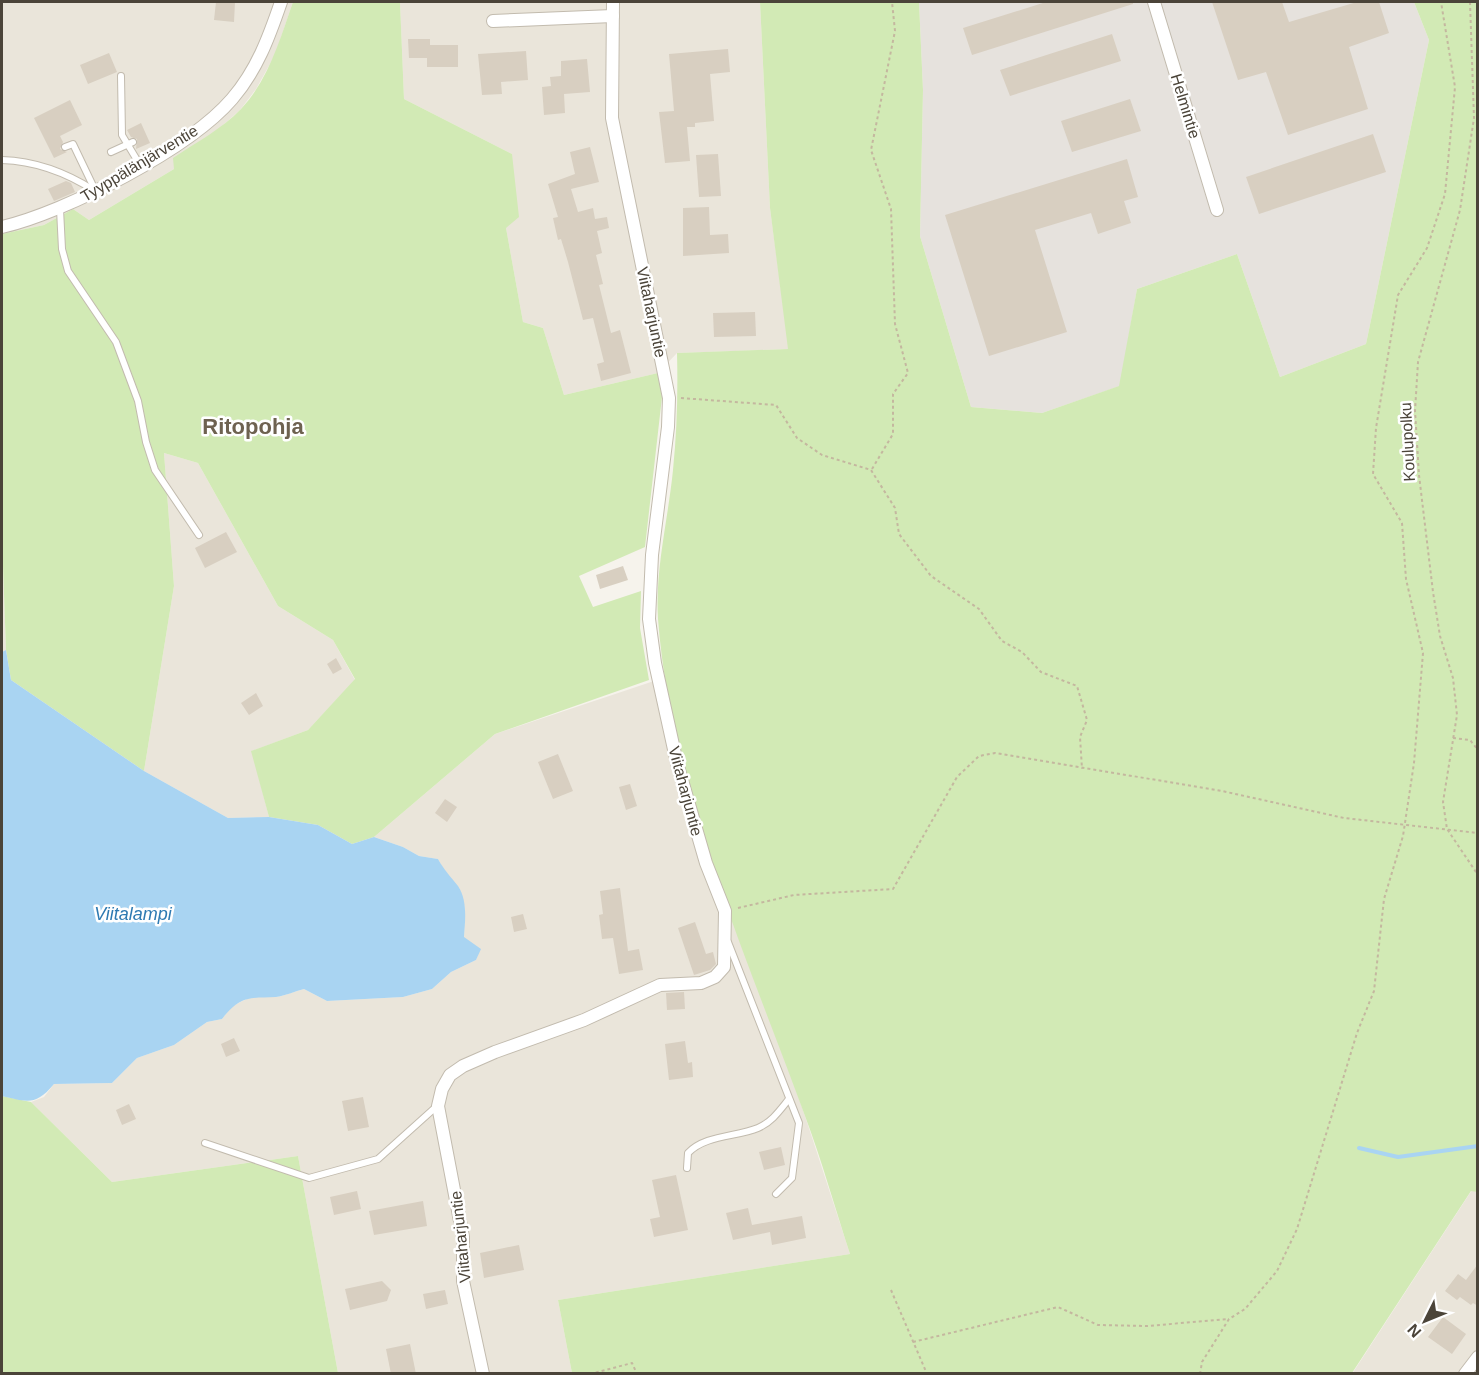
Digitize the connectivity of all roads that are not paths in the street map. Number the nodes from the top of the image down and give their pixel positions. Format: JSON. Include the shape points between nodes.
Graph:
{"nodes":[{"id":1,"x":281,"y":2,"type":"edge"},
{"id":2,"x":613,"y":2,"type":"edge"},
{"id":3,"x":1154,"y":2,"type":"edge"},
{"id":4,"x":613,"y":16,"type":"junction"},
{"id":5,"x":493,"y":21,"type":"dead end"},
{"id":6,"x":121,"y":76,"type":"dead end"},
{"id":7,"x":133,"y":142,"type":"dead end"},
{"id":8,"x":125,"y":144,"type":"junction"},
{"id":9,"x":66,"y":147,"type":"dead end"},
{"id":10,"x":111,"y":152,"type":"dead end"},
{"id":11,"x":2,"y":160,"type":"edge"},
{"id":12,"x":140,"y":165,"type":"junction"},
{"id":13,"x":95,"y":191,"type":"junction"},
{"id":14,"x":60,"y":209,"type":"junction"},
{"id":15,"x":1217,"y":210,"type":"dead end"},
{"id":16,"x":2,"y":227,"type":"edge"},
{"id":17,"x":199,"y":535,"type":"dead end"},
{"id":18,"x":726,"y":938,"type":"junction"},
{"id":19,"x":789,"y":1099,"type":"junction"},
{"id":20,"x":438,"y":1106,"type":"junction"},
{"id":21,"x":205,"y":1143,"type":"dead end"},
{"id":22,"x":687,"y":1167,"type":"dead end"},
{"id":23,"x":776,"y":1194,"type":"dead end"},
{"id":24,"x":1478,"y":1357,"type":"edge"},
{"id":25,"x":483,"y":1374,"type":"edge"},
{"id":26,"x":1465,"y":1374,"type":"edge"}],
"edges":[{"from":1,"to":12,"type":"street","name":"Tyyppälänjärventie","via":[[266,47],[231,100],[180,142]]},
{"from":2,"to":4,"type":"street","name":"Viitaharjuntie"},
{"from":3,"to":15,"type":"street","name":"Helmintie"},
{"from":4,"to":5,"type":"street"},
{"from":4,"to":18,"type":"street","name":"Viitaharjuntie","via":[[612,118],[669,398],[648,619],[677,763],[706,863],[725,911]]},
{"from":6,"to":8,"type":"lane","via":[[120,120]]},
{"from":7,"to":8,"type":"lane"},
{"from":8,"to":10,"type":"lane"},
{"from":8,"to":12,"type":"lane"},
{"from":9,"to":13,"type":"lane","via":[[73,144]]},
{"from":11,"to":13,"type":"lane","via":[[23,161],[53,170]]},
{"from":12,"to":13,"type":"street","name":"Tyyppälänjärventie"},
{"from":13,"to":14,"type":"street","name":"Tyyppälänjärventie"},
{"from":14,"to":16,"type":"street","name":"Tyyppälänjärventie"},
{"from":14,"to":17,"type":"lane","via":[[62,249],[68,271],[116,342],[138,401],[155,470]]},
{"from":18,"to":19,"type":"lane"},
{"from":18,"to":20,"type":"street","name":"Viitaharjuntie","via":[[724,967],[715,977],[700,983],[660,985],[584,1020],[484,1057],[450,1075]]},
{"from":19,"to":22,"type":"lane","via":[[759,1128],[696,1144],[688,1153]]},
{"from":19,"to":23,"type":"lane","via":[[799,1123],[792,1178]]},
{"from":20,"to":21,"type":"lane","via":[[378,1159],[309,1178]]},
{"from":20,"to":25,"type":"street","name":"Viitaharjuntie","via":[[463,1237],[463,1281]]},
{"from":24,"to":26,"type":"street"}]}
